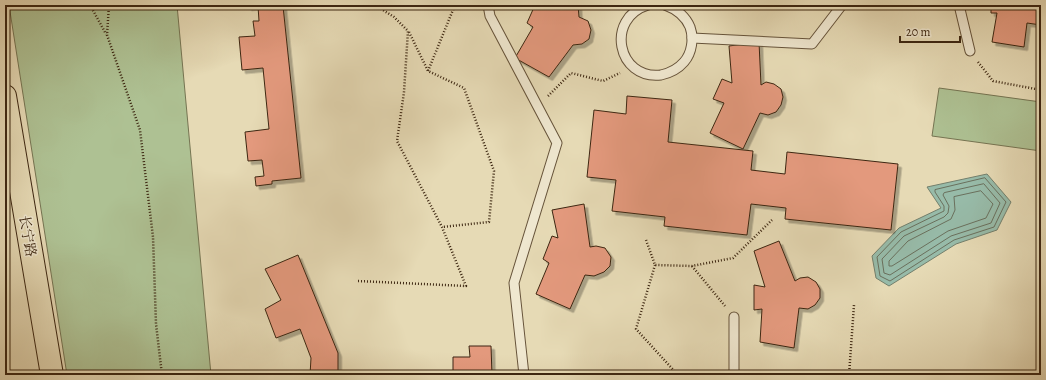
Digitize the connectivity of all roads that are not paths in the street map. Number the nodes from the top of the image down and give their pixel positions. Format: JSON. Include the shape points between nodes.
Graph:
{"nodes":[{"id":1,"x":488,"y":5,"type":"edge"},
{"id":2,"x":648,"y":5,"type":"edge"},
{"id":3,"x":665,"y":5,"type":"edge"},
{"id":4,"x":842,"y":5,"type":"edge"},
{"id":5,"x":959,"y":5,"type":"edge"},
{"id":6,"x":692,"y":38,"type":"junction"},
{"id":7,"x":970,"y":51,"type":"road end"},
{"id":8,"x":5,"y":96,"type":"edge"},
{"id":9,"x":734,"y":317,"type":"road end"},
{"id":10,"x":52,"y":375,"type":"edge"},
{"id":11,"x":524,"y":375,"type":"edge"},
{"id":12,"x":734,"y":375,"type":"edge"}],
"edges":[{"from":1,"to":11,"type":"lane","via":[[490,16],[557,143],[514,282]]},
{"from":2,"to":6,"type":"lane","via":[[631,14],[624,24],[621,35],[621,47],[633,67],[643,73],[655,75],[677,69],[690,50]]},
{"from":3,"to":6,"type":"lane","via":[[684,16]]},
{"from":4,"to":6,"type":"lane","via":[[812,44]]},
{"from":5,"to":7,"type":"lane"},
{"from":8,"to":10,"type":"main road","name":"长宁路"},
{"from":9,"to":12,"type":"lane"}]}
